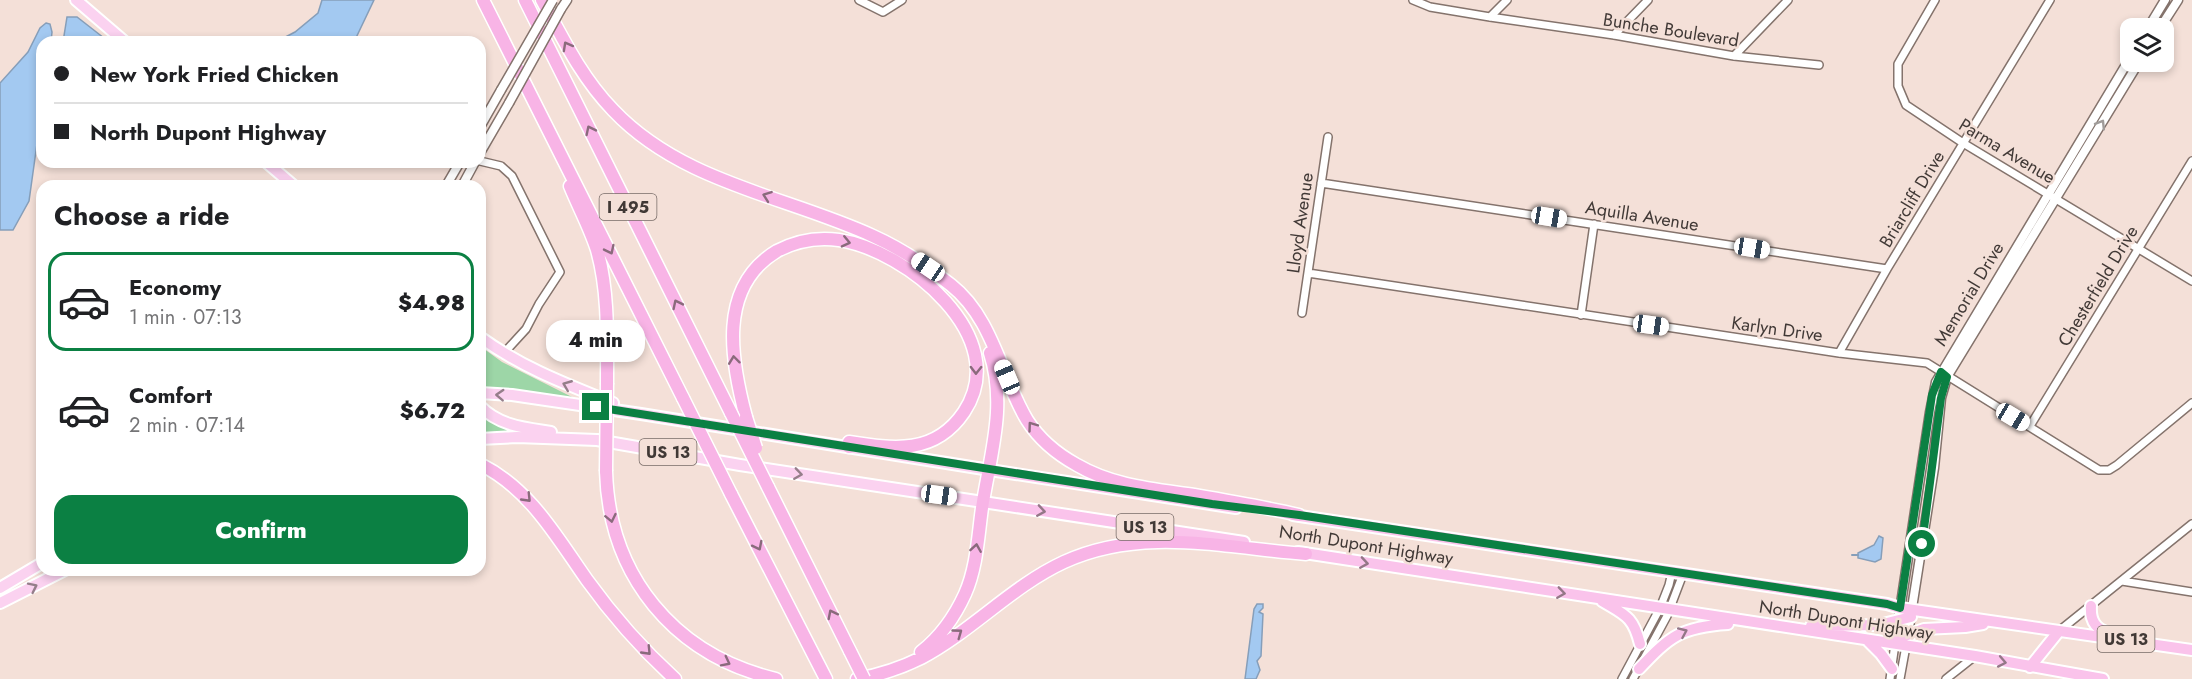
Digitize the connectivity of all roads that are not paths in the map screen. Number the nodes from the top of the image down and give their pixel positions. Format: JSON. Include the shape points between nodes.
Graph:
{"nodes":[{"id":1,"x":76,"y":0,"type":"edge"},
{"id":2,"x":483,"y":0,"type":"edge"},
{"id":3,"x":525,"y":0,"type":"edge"},
{"id":4,"x":542,"y":0,"type":"edge"},
{"id":5,"x":553,"y":0,"type":"edge"},
{"id":6,"x":567,"y":0,"type":"edge"},
{"id":7,"x":859,"y":0,"type":"edge"},
{"id":8,"x":902,"y":0,"type":"edge"},
{"id":9,"x":1413,"y":0,"type":"edge"},
{"id":10,"x":1508,"y":0,"type":"edge"},
{"id":11,"x":1648,"y":0,"type":"edge"},
{"id":12,"x":1788,"y":0,"type":"edge"},
{"id":13,"x":1935,"y":0,"type":"edge"},
{"id":14,"x":2050,"y":0,"type":"edge"},
{"id":15,"x":2165,"y":0,"type":"edge"},
{"id":16,"x":2178,"y":0,"type":"edge"},
{"id":17,"x":1490,"y":17,"type":"junction"},
{"id":18,"x":2154,"y":18,"type":"edge"},
{"id":19,"x":2166,"y":18,"type":"edge"},
{"id":20,"x":1614,"y":35,"type":"junction"},
{"id":21,"x":118,"y":36,"type":"edge"},
{"id":22,"x":1734,"y":56,"type":"junction"},
{"id":23,"x":1819,"y":65,"type":"dead end"},
{"id":24,"x":2122,"y":72,"type":"edge"},
{"id":25,"x":2133,"y":72,"type":"edge"},
{"id":26,"x":486,"y":116,"type":"edge"},
{"id":27,"x":545,"y":124,"type":"junction"},
{"id":28,"x":1328,"y":137,"type":"dead end"},
{"id":29,"x":486,"y":142,"type":"edge"},
{"id":30,"x":1963,"y":143,"type":"junction"},
{"id":31,"x":486,"y":162,"type":"edge"},
{"id":32,"x":2191,"y":163,"type":"edge"},
{"id":33,"x":273,"y":168,"type":"edge"},
{"id":34,"x":287,"y":180,"type":"edge"},
{"id":35,"x":1321,"y":183,"type":"junction"},
{"id":36,"x":2052,"y":196,"type":"junction"},
{"id":37,"x":1594,"y":224,"type":"junction"},
{"id":38,"x":2138,"y":248,"type":"junction"},
{"id":39,"x":1887,"y":269,"type":"junction"},
{"id":40,"x":1308,"y":273,"type":"junction"},
{"id":41,"x":946,"y":281,"type":"junction"},
{"id":42,"x":2192,"y":281,"type":"edge"},
{"id":43,"x":1302,"y":314,"type":"dead end"},
{"id":44,"x":1581,"y":315,"type":"junction"},
{"id":45,"x":486,"y":341,"type":"edge"},
{"id":46,"x":1839,"y":353,"type":"junction"},
{"id":47,"x":503,"y":354,"type":"junction"},
{"id":48,"x":1944,"y":374,"type":"junction"},
{"id":49,"x":486,"y":393,"type":"edge"},
{"id":50,"x":2192,"y":403,"type":"edge"},
{"id":51,"x":486,"y":410,"type":"edge"},
{"id":52,"x":641,"y":414,"type":"junction"},
{"id":53,"x":2030,"y":426,"type":"junction"},
{"id":54,"x":486,"y":439,"type":"edge"},
{"id":55,"x":597,"y":440,"type":"junction"},
{"id":56,"x":849,"y":447,"type":"junction"},
{"id":57,"x":486,"y":468,"type":"edge"},
{"id":58,"x":990,"y":470,"type":"junction"},
{"id":59,"x":768,"y":487,"type":"junction"},
{"id":60,"x":983,"y":502,"type":"junction"},
{"id":61,"x":1299,"y":515,"type":"junction"},
{"id":62,"x":2192,"y":524,"type":"edge"},
{"id":63,"x":1306,"y":554,"type":"junction"},
{"id":64,"x":36,"y":567,"type":"edge"},
{"id":65,"x":1678,"y":573,"type":"junction"},
{"id":66,"x":53,"y":576,"type":"edge"},
{"id":67,"x":2122,"y":581,"type":"junction"},
{"id":68,"x":0,"y":588,"type":"edge"},
{"id":69,"x":2192,"y":592,"type":"edge"},
{"id":70,"x":1596,"y":598,"type":"junction"},
{"id":71,"x":0,"y":603,"type":"edge"},
{"id":72,"x":2091,"y":606,"type":"junction"},
{"id":73,"x":1900,"y":608,"type":"junction"},
{"id":74,"x":1665,"y":609,"type":"junction"},
{"id":75,"x":1911,"y":613,"type":"junction"},
{"id":76,"x":1898,"y":621,"type":"junction"},
{"id":77,"x":1749,"y":622,"type":"junction"},
{"id":78,"x":1993,"y":622,"type":"junction"},
{"id":79,"x":1778,"y":626,"type":"junction"},
{"id":80,"x":2059,"y":631,"type":"junction"},
{"id":81,"x":1908,"y":634,"type":"junction"},
{"id":82,"x":2126,"y":639,"type":"junction"},
{"id":83,"x":1866,"y":640,"type":"junction"},
{"id":84,"x":1899,"y":643,"type":"junction"},
{"id":85,"x":1640,"y":645,"type":"junction"},
{"id":86,"x":2190,"y":647,"type":"edge"},
{"id":87,"x":1974,"y":656,"type":"junction"},
{"id":88,"x":2030,"y":667,"type":"junction"},
{"id":89,"x":889,"y":671,"type":"junction"},
{"id":90,"x":1636,"y":674,"type":"edge"},
{"id":91,"x":1891,"y":674,"type":"edge"},
{"id":92,"x":675,"y":679,"type":"edge"},
{"id":93,"x":776,"y":679,"type":"edge"},
{"id":94,"x":826,"y":679,"type":"edge"},
{"id":95,"x":857,"y":679,"type":"edge"},
{"id":96,"x":864,"y":679,"type":"edge"},
{"id":97,"x":1622,"y":679,"type":"edge"},
{"id":98,"x":1900,"y":679,"type":"edge"},
{"id":99,"x":1946,"y":679,"type":"edge"},
{"id":100,"x":2103,"y":679,"type":"edge"}],
"edges":[{"from":1,"to":21,"type":"main road"},
{"from":2,"to":27,"type":"highway","number":"I 495"},
{"from":59,"to":3,"type":"highway","number":"I 495","one_way":true,"bridge":true},
{"from":41,"to":4,"type":"highway","one_way":true,"via":[[883,240],[708,174],[657,147],[596,91]]},
{"from":5,"to":26,"type":"street","bridge":true},
{"from":6,"to":29,"type":"street","bridge":true},
{"from":7,"to":8,"type":"street","via":[[883,12]]},
{"from":9,"to":17,"type":"street","name":"Bunche Boulevard","via":[[1430,7]]},
{"from":10,"to":17,"type":"street"},
{"from":11,"to":20,"type":"street"},
{"from":12,"to":22,"type":"street"},
{"from":13,"to":30,"type":"street","name":"Parma Avenue","via":[[1898,63],[1898,86],[1906,105]]},
{"from":14,"to":30,"type":"street","name":"Briarcliff Drive"},
{"from":15,"to":18,"type":"street"},
{"from":16,"to":19,"type":"street"},
{"from":17,"to":20,"type":"street","name":"Bunche Boulevard"},
{"from":20,"to":22,"type":"street","name":"Bunche Boulevard"},
{"from":22,"to":23,"type":"street","name":"Bunche Boulevard"},
{"from":24,"to":36,"type":"street","name":"Memorial Drive"},
{"from":36,"to":25,"type":"street","name":"Memorial Drive","one_way":true},
{"from":27,"to":93,"type":"highway","one_way":true,"bridge":true,"via":[[598,254],[606,312],[606,471],[617,540],[631,571],[655,607],[684,636],[738,668]]},
{"from":27,"to":94,"type":"highway","number":"I 495","one_way":true,"bridge":true},
{"from":28,"to":35,"type":"street","name":"Lloyd Avenue"},
{"from":30,"to":36,"type":"street","name":"Parma Avenue"},
{"from":30,"to":39,"type":"street","name":"Briarcliff Drive"},
{"from":31,"to":47,"type":"street","via":[[501,166],[512,176],[560,272],[526,329]]},
{"from":32,"to":38,"type":"street","name":"Chesterfield Drive"},
{"from":33,"to":34,"type":"main road"},
{"from":35,"to":37,"type":"street","name":"Aquilla Avenue"},
{"from":35,"to":40,"type":"street","name":"Lloyd Avenue"},
{"from":36,"to":38,"type":"street","name":"Parma Avenue"},
{"from":36,"to":48,"type":"street","name":"Memorial Drive"},
{"from":37,"to":39,"type":"street","name":"Aquilla Avenue"},
{"from":37,"to":44,"type":"street"},
{"from":38,"to":42,"type":"street","name":"Parma Avenue"},
{"from":38,"to":53,"type":"street","name":"Chesterfield Drive"},
{"from":39,"to":46,"type":"street","name":"Briarcliff Drive"},
{"from":40,"to":43,"type":"street","name":"Lloyd Avenue"},
{"from":40,"to":44,"type":"street","name":"Karlyn Drive"},
{"from":41,"to":58,"type":"highway","via":[[977,325],[994,369],[998,412]]},
{"from":61,"to":41,"type":"highway","one_way":true,"via":[[1113,482],[1068,460],[1032,428],[978,316]]},
{"from":44,"to":46,"type":"street","name":"Karlyn Drive"},
{"from":45,"to":47,"type":"main road","number":"US 13"},
{"from":46,"to":48,"type":"street","name":"Karlyn Drive","via":[[1916,360]]},
{"from":52,"to":47,"type":"main road","number":"US 13","one_way":true,"via":[[548,377]]},
{"from":48,"to":53,"type":"street","name":"Karlyn Drive"},
{"from":48,"to":73,"type":"street","name":"Memorial Drive","via":[[1932,395]]},
{"from":48,"to":75,"type":"street","name":"Memorial Drive","via":[[1934,469]]},
{"from":52,"to":49,"type":"main road","name":"North Dupont Highway","one_way":true},
{"from":50,"to":53,"type":"street","name":"Karlyn Drive","via":[[2109,470],[2099,470]]},
{"from":51,"to":55,"type":"main road","number":"US 13","via":[[520,428]]},
{"from":52,"to":56,"type":"main road","name":"North Dupont Highway","number":"US 13"},
{"from":54,"to":55,"type":"main road","name":"North Dupont Highway"},
{"from":55,"to":60,"type":"main road","name":"North Dupont Highway","number":"US 13","one_way":true},
{"from":56,"to":58,"type":"main road","name":"North Dupont Highway","number":"US 13"},
{"from":59,"to":56,"type":"highway","one_way":true,"bridge":true,"via":[[734,366],[735,311],[746,283],[763,262],[785,247],[818,239],[849,242],[914,275],[954,312],[974,350],[974,390],[953,425],[937,438],[902,448],[849,442]]},
{"from":57,"to":92,"type":"highway","one_way":true,"via":[[512,484],[533,504],[613,614]]},
{"from":58,"to":60,"type":"highway"},
{"from":58,"to":61,"type":"highway","name":"North Dupont Highway","number":"US 13"},
{"from":96,"to":59,"type":"highway","number":"I 495","one_way":true,"bridge":true},
{"from":60,"to":63,"type":"highway","name":"North Dupont Highway","number":"US 13","one_way":true},
{"from":89,"to":60,"type":"highway","one_way":true,"via":[[930,644],[958,608],[971,578]]},
{"from":61,"to":65,"type":"highway","name":"North Dupont Highway","number":"US 13"},
{"from":62,"to":67,"type":"street"},
{"from":63,"to":70,"type":"highway","name":"North Dupont Highway","number":"US 13","one_way":true},
{"from":89,"to":63,"type":"highway","one_way":true,"via":[[933,651],[1041,574],[1091,552],[1183,541]]},
{"from":64,"to":68,"type":"main road"},
{"from":65,"to":73,"type":"highway","name":"North Dupont Highway","number":"US 13"},
{"from":65,"to":74,"type":"street"},
{"from":71,"to":66,"type":"main road","one_way":true},
{"from":67,"to":69,"type":"street"},
{"from":67,"to":72,"type":"street"},
{"from":70,"to":74,"type":"highway","name":"North Dupont Highway","number":"US 13"},
{"from":70,"to":85,"type":"highway","via":[[1629,618]]},
{"from":72,"to":80,"type":"street"},
{"from":72,"to":82,"type":"highway","via":[[2093,623],[2100,630]]},
{"from":73,"to":75,"type":"highway","name":"North Dupont Highway","number":"US 13"},
{"from":73,"to":76,"type":"street","name":"Memorial Drive"},
{"from":74,"to":77,"type":"highway","name":"North Dupont Highway","number":"US 13"},
{"from":74,"to":85,"type":"street"},
{"from":74,"to":90,"type":"street"},
{"from":75,"to":76,"type":"highway"},
{"from":75,"to":78,"type":"highway","name":"North Dupont Highway","number":"US 13"},
{"from":75,"to":81,"type":"street","name":"Memorial Drive"},
{"from":76,"to":79,"type":"highway","via":[[1879,625]]},
{"from":76,"to":84,"type":"street","name":"Memorial Drive"},
{"from":77,"to":79,"type":"highway","name":"North Dupont Highway","number":"US 13"},
{"from":90,"to":77,"type":"highway","one_way":true,"via":[[1666,641],[1682,632],[1701,626]]},
{"from":78,"to":80,"type":"highway","name":"North Dupont Highway","number":"US 13"},
{"from":78,"to":81,"type":"highway"},
{"from":79,"to":83,"type":"highway","name":"North Dupont Highway","number":"US 13"},
{"from":80,"to":82,"type":"highway","name":"North Dupont Highway","number":"US 13"},
{"from":80,"to":88,"type":"highway"},
{"from":81,"to":84,"type":"highway"},
{"from":82,"to":86,"type":"highway","name":"North Dupont Highway","number":"US 13"},
{"from":83,"to":84,"type":"highway","name":"North Dupont Highway","number":"US 13"},
{"from":83,"to":91,"type":"highway","via":[[1881,654]]},
{"from":84,"to":87,"type":"highway","name":"North Dupont Highway","number":"US 13"},
{"from":84,"to":91,"type":"street","name":"Memorial Drive"},
{"from":84,"to":98,"type":"street","name":"Memorial Drive"},
{"from":85,"to":97,"type":"street"},
{"from":87,"to":88,"type":"highway","name":"North Dupont Highway","number":"US 13","one_way":true},
{"from":87,"to":99,"type":"street"},
{"from":88,"to":100,"type":"highway","name":"North Dupont Highway","number":"US 13"},
{"from":89,"to":95,"type":"highway"}]}
